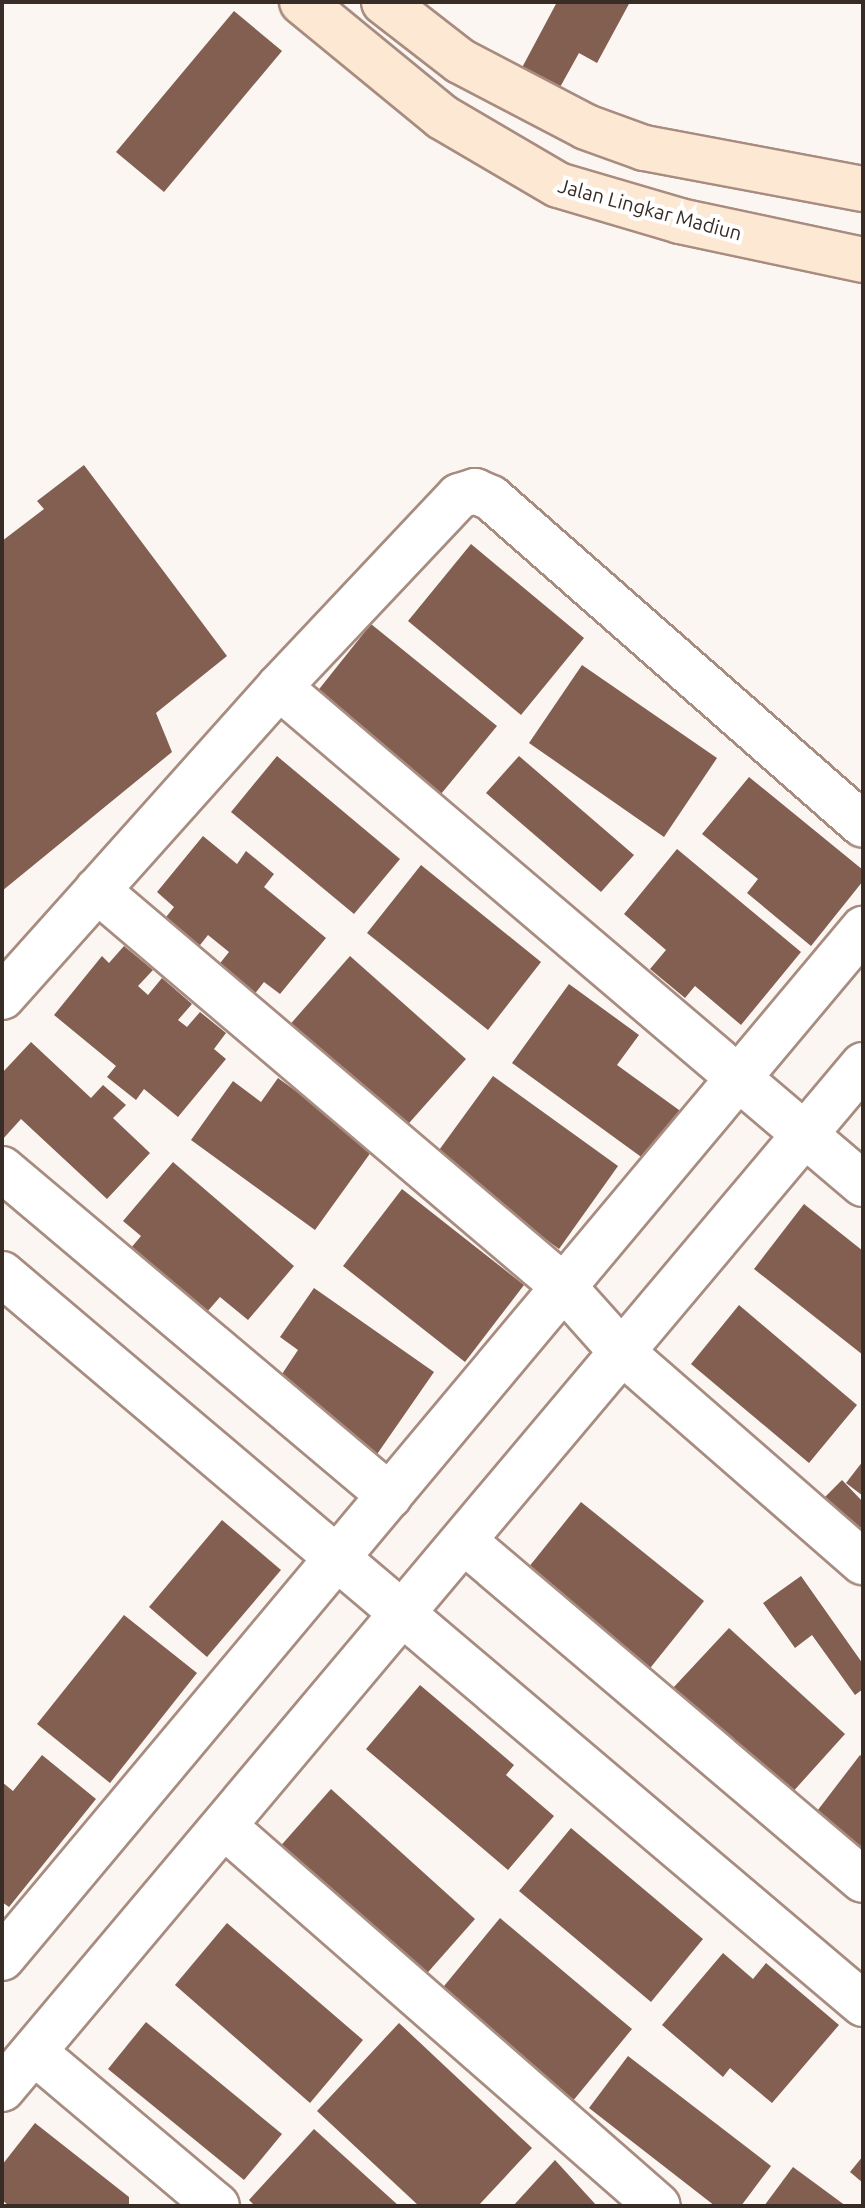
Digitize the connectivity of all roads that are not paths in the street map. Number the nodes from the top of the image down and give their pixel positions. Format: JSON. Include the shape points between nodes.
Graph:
{"nodes":[{"id":1,"x":302,"y":2,"type":"edge"},
{"id":2,"x":384,"y":2,"type":"edge"},
{"id":3,"x":863,"y":189,"type":"edge"},
{"id":4,"x":863,"y":260,"type":"edge"},
{"id":5,"x":279,"y":687,"type":"junction"},
{"id":6,"x":863,"y":825,"type":"edge"},
{"id":7,"x":97,"y":890,"type":"junction"},
{"id":8,"x":863,"y":929,"type":"edge"},
{"id":9,"x":2,"y":997,"type":"edge"},
{"id":10,"x":863,"y":1065,"type":"edge"},
{"id":11,"x":737,"y":1074,"type":"junction"},
{"id":12,"x":805,"y":1133,"type":"junction"},
{"id":13,"x":2,"y":1169,"type":"edge"},
{"id":14,"x":863,"y":1184,"type":"edge"},
{"id":15,"x":2,"y":1274,"type":"edge"},
{"id":16,"x":562,"y":1285,"type":"junction"},
{"id":17,"x":622,"y":1352,"type":"junction"},
{"id":18,"x":390,"y":1496,"type":"junction"},
{"id":19,"x":465,"y":1542,"type":"junction"},
{"id":20,"x":340,"y":1558,"type":"junction"},
{"id":21,"x":863,"y":1562,"type":"edge"},
{"id":22,"x":402,"y":1612,"type":"junction"},
{"id":23,"x":225,"y":1827,"type":"junction"},
{"id":24,"x":863,"y":1880,"type":"edge"},
{"id":25,"x":2,"y":1958,"type":"edge"},
{"id":26,"x":863,"y":2004,"type":"edge"},
{"id":27,"x":34,"y":2052,"type":"junction"},
{"id":28,"x":2,"y":2089,"type":"edge"},
{"id":29,"x":217,"y":2206,"type":"edge"},
{"id":30,"x":658,"y":2206,"type":"edge"}],
"edges":[{"from":1,"to":4,"type":"main road","name":"Jalan Lingkar Madiun","via":[[442,117],[558,185],[680,221]]},
{"from":2,"to":3,"type":"main road","via":[[460,61],[586,127],[644,148]]},
{"from":5,"to":6,"type":"street","via":[[459,496],[475,491],[491,498]]},
{"from":5,"to":7,"type":"street"},
{"from":5,"to":11,"type":"street"},
{"from":7,"to":9,"type":"street"},
{"from":7,"to":16,"type":"street"},
{"from":8,"to":11,"type":"street"},
{"from":10,"to":12,"type":"street"},
{"from":11,"to":12,"type":"street"},
{"from":11,"to":16,"type":"street"},
{"from":12,"to":14,"type":"street"},
{"from":12,"to":17,"type":"street"},
{"from":13,"to":18,"type":"street"},
{"from":15,"to":20,"type":"street"},
{"from":16,"to":17,"type":"street"},
{"from":16,"to":18,"type":"street"},
{"from":17,"to":19,"type":"street"},
{"from":17,"to":21,"type":"street"},
{"from":18,"to":20,"type":"street"},
{"from":19,"to":22,"type":"street"},
{"from":19,"to":24,"type":"street"},
{"from":20,"to":22,"type":"street"},
{"from":20,"to":25,"type":"street"},
{"from":22,"to":23,"type":"street"},
{"from":22,"to":26,"type":"street"},
{"from":23,"to":27,"type":"street"},
{"from":23,"to":30,"type":"street"},
{"from":27,"to":28,"type":"street"},
{"from":27,"to":29,"type":"street"}]}
